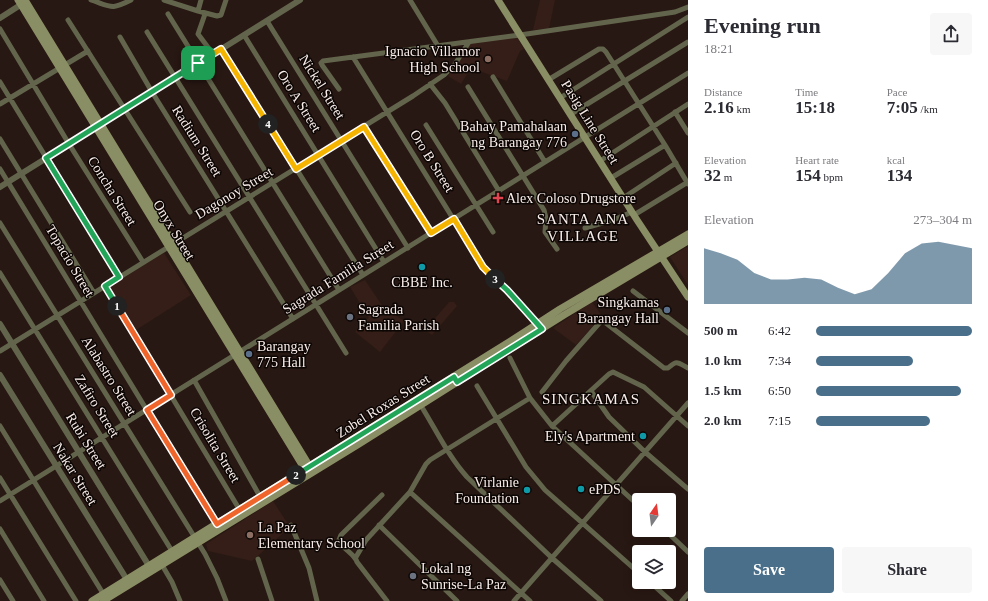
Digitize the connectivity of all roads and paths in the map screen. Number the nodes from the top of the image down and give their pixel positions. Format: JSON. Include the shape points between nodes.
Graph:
{"nodes":[{"id":1,"x":91,"y":0,"type":"edge"},
{"id":2,"x":131,"y":0,"type":"edge"},
{"id":3,"x":164,"y":0,"type":"edge"},
{"id":4,"x":201,"y":0,"type":"edge"},
{"id":5,"x":226,"y":0,"type":"edge"},
{"id":6,"x":300,"y":0,"type":"edge"},
{"id":7,"x":410,"y":0,"type":"edge"},
{"id":8,"x":498,"y":0,"type":"edge"},
{"id":9,"x":24,"y":1,"type":"edge"},
{"id":10,"x":688,"y":7,"type":"edge"},
{"id":11,"x":198,"y":12,"type":"junction"},
{"id":12,"x":168,"y":14,"type":"dead end"},
{"id":13,"x":205,"y":14,"type":"junction"},
{"id":14,"x":688,"y":17,"type":"edge"},
{"id":15,"x":0,"y":18,"type":"edge"},
{"id":16,"x":68,"y":20,"type":"dead end"},
{"id":17,"x":267,"y":21,"type":"junction"},
{"id":18,"x":0,"y":29,"type":"edge"},
{"id":19,"x":147,"y":32,"type":"dead end"},
{"id":20,"x":244,"y":35,"type":"junction"},
{"id":21,"x":520,"y":35,"type":"junction"},
{"id":22,"x":120,"y":37,"type":"dead end"},
{"id":23,"x":469,"y":42,"type":"junction"},
{"id":24,"x":688,"y":42,"type":"edge"},
{"id":25,"x":438,"y":46,"type":"junction"},
{"id":26,"x":221,"y":49,"type":"junction"},
{"id":27,"x":88,"y":51,"type":"junction"},
{"id":28,"x":213,"y":54,"type":"junction"},
{"id":29,"x":353,"y":57,"type":"junction"},
{"id":30,"x":198,"y":63,"type":"junction"},
{"id":31,"x":614,"y":64,"type":"junction"},
{"id":32,"x":62,"y":66,"type":"junction"},
{"id":33,"x":688,"y":73,"type":"edge"},
{"id":34,"x":493,"y":77,"type":"dead end"},
{"id":35,"x":175,"y":78,"type":"junction"},
{"id":36,"x":548,"y":80,"type":"junction"},
{"id":37,"x":624,"y":80,"type":"junction"},
{"id":38,"x":0,"y":82,"type":"edge"},
{"id":39,"x":33,"y":84,"type":"junction"},
{"id":40,"x":430,"y":84,"type":"junction"},
{"id":41,"x":468,"y":87,"type":"dead end"},
{"id":42,"x":339,"y":89,"type":"dead end"},
{"id":43,"x":152,"y":92,"type":"junction"},
{"id":44,"x":10,"y":98,"type":"junction"},
{"id":45,"x":560,"y":98,"type":"junction"},
{"id":46,"x":0,"y":104,"type":"edge"},
{"id":47,"x":639,"y":104,"type":"junction"},
{"id":48,"x":688,"y":104,"type":"edge"},
{"id":49,"x":125,"y":109,"type":"junction"},
{"id":50,"x":675,"y":112,"type":"junction"},
{"id":51,"x":387,"y":113,"type":"junction"},
{"id":52,"x":570,"y":114,"type":"junction"},
{"id":53,"x":426,"y":124,"type":"dead end"},
{"id":54,"x":98,"y":126,"type":"junction"},
{"id":55,"x":364,"y":127,"type":"junction"},
{"id":56,"x":653,"y":127,"type":"junction"},
{"id":57,"x":688,"y":133,"type":"edge"},
{"id":58,"x":585,"y":138,"type":"junction"},
{"id":59,"x":0,"y":139,"type":"edge"},
{"id":60,"x":342,"y":141,"type":"junction"},
{"id":61,"x":69,"y":144,"type":"junction"},
{"id":62,"x":665,"y":145,"type":"junction"},
{"id":63,"x":318,"y":155,"type":"junction"},
{"id":64,"x":46,"y":158,"type":"junction"},
{"id":65,"x":600,"y":161,"type":"junction"},
{"id":66,"x":545,"y":162,"type":"junction"},
{"id":67,"x":676,"y":163,"type":"junction"},
{"id":68,"x":296,"y":169,"type":"junction"},
{"id":69,"x":0,"y":170,"type":"edge"},
{"id":70,"x":21,"y":173,"type":"junction"},
{"id":71,"x":522,"y":176,"type":"junction"},
{"id":72,"x":610,"y":178,"type":"junction"},
{"id":73,"x":8,"y":182,"type":"junction"},
{"id":74,"x":273,"y":183,"type":"junction"},
{"id":75,"x":688,"y":183,"type":"edge"},
{"id":76,"x":0,"y":186,"type":"edge"},
{"id":77,"x":499,"y":191,"type":"junction"},
{"id":78,"x":250,"y":197,"type":"junction"},
{"id":79,"x":623,"y":198,"type":"junction"},
{"id":80,"x":475,"y":206,"type":"junction"},
{"id":81,"x":226,"y":211,"type":"junction"},
{"id":82,"x":190,"y":212,"type":"dead end"},
{"id":83,"x":633,"y":213,"type":"junction"},
{"id":84,"x":454,"y":219,"type":"junction"},
{"id":85,"x":0,"y":223,"type":"edge"},
{"id":86,"x":585,"y":228,"type":"dead end"},
{"id":87,"x":493,"y":232,"type":"dead end"},
{"id":88,"x":431,"y":233,"type":"junction"},
{"id":89,"x":688,"y":234,"type":"edge"},
{"id":90,"x":688,"y":241,"type":"edge"},
{"id":91,"x":171,"y":245,"type":"junction"},
{"id":92,"x":408,"y":248,"type":"junction"},
{"id":93,"x":557,"y":249,"type":"dead end"},
{"id":94,"x":660,"y":255,"type":"junction"},
{"id":95,"x":143,"y":262,"type":"junction"},
{"id":96,"x":384,"y":262,"type":"junction"},
{"id":97,"x":0,"y":273,"type":"edge"},
{"id":98,"x":363,"y":275,"type":"junction"},
{"id":99,"x":119,"y":277,"type":"junction"},
{"id":100,"x":105,"y":286,"type":"junction"},
{"id":101,"x":339,"y":290,"type":"junction"},
{"id":102,"x":634,"y":291,"type":"dead end"},
{"id":103,"x":94,"y":293,"type":"junction"},
{"id":104,"x":688,"y":297,"type":"edge"},
{"id":105,"x":81,"y":301,"type":"junction"},
{"id":106,"x":316,"y":304,"type":"junction"},
{"id":107,"x":57,"y":316,"type":"junction"},
{"id":108,"x":293,"y":319,"type":"junction"},
{"id":109,"x":0,"y":324,"type":"edge"},
{"id":110,"x":539,"y":327,"type":"junction"},
{"id":111,"x":35,"y":330,"type":"junction"},
{"id":112,"x":688,"y":333,"type":"edge"},
{"id":113,"x":12,"y":344,"type":"junction"},
{"id":114,"x":0,"y":351,"type":"edge"},
{"id":115,"x":237,"y":353,"type":"junction"},
{"id":116,"x":346,"y":353,"type":"dead end"},
{"id":117,"x":510,"y":358,"type":"dead end"},
{"id":118,"x":688,"y":368,"type":"edge"},
{"id":119,"x":0,"y":375,"type":"edge"},
{"id":120,"x":194,"y":380,"type":"junction"},
{"id":121,"x":477,"y":386,"type":"dead end"},
{"id":122,"x":591,"y":391,"type":"junction"},
{"id":123,"x":542,"y":392,"type":"dead end"},
{"id":124,"x":171,"y":395,"type":"junction"},
{"id":125,"x":530,"y":398,"type":"junction"},
{"id":126,"x":688,"y":403,"type":"edge"},
{"id":127,"x":423,"y":409,"type":"dead end"},
{"id":128,"x":147,"y":410,"type":"junction"},
{"id":129,"x":677,"y":416,"type":"junction"},
{"id":130,"x":497,"y":419,"type":"junction"},
{"id":131,"x":124,"y":424,"type":"junction"},
{"id":132,"x":0,"y":426,"type":"edge"},
{"id":133,"x":552,"y":426,"type":"junction"},
{"id":134,"x":688,"y":426,"type":"edge"},
{"id":135,"x":102,"y":437,"type":"junction"},
{"id":136,"x":447,"y":449,"type":"junction"},
{"id":137,"x":79,"y":452,"type":"junction"},
{"id":138,"x":645,"y":452,"type":"junction"},
{"id":139,"x":56,"y":466,"type":"junction"},
{"id":140,"x":309,"y":470,"type":"junction"},
{"id":141,"x":0,"y":478,"type":"edge"},
{"id":142,"x":34,"y":480,"type":"junction"},
{"id":143,"x":615,"y":485,"type":"junction"},
{"id":144,"x":688,"y":489,"type":"edge"},
{"id":145,"x":410,"y":492,"type":"junction"},
{"id":146,"x":10,"y":494,"type":"junction"},
{"id":147,"x":382,"y":495,"type":"dead end"},
{"id":148,"x":262,"y":499,"type":"junction"},
{"id":149,"x":632,"y":500,"type":"edge"},
{"id":150,"x":0,"y":501,"type":"edge"},
{"id":151,"x":242,"y":512,"type":"junction"},
{"id":152,"x":583,"y":523,"type":"junction"},
{"id":153,"x":379,"y":525,"type":"junction"},
{"id":154,"x":218,"y":526,"type":"junction"},
{"id":155,"x":291,"y":526,"type":"dead end"},
{"id":156,"x":0,"y":529,"type":"edge"},
{"id":157,"x":672,"y":537,"type":"edge"},
{"id":158,"x":196,"y":540,"type":"junction"},
{"id":159,"x":172,"y":551,"type":"junction"},
{"id":160,"x":688,"y":552,"type":"edge"},
{"id":161,"x":356,"y":557,"type":"junction"},
{"id":162,"x":552,"y":558,"type":"junction"},
{"id":163,"x":258,"y":559,"type":"dead end"},
{"id":164,"x":162,"y":565,"type":"junction"},
{"id":165,"x":632,"y":567,"type":"edge"},
{"id":166,"x":150,"y":569,"type":"junction"},
{"id":167,"x":0,"y":580,"type":"edge"},
{"id":168,"x":128,"y":582,"type":"junction"},
{"id":169,"x":658,"y":589,"type":"edge"},
{"id":170,"x":521,"y":593,"type":"junction"},
{"id":171,"x":688,"y":594,"type":"edge"},
{"id":172,"x":105,"y":599,"type":"edge"},
{"id":173,"x":13,"y":601,"type":"edge"},
{"id":174,"x":44,"y":601,"type":"edge"},
{"id":175,"x":76,"y":601,"type":"edge"},
{"id":176,"x":92,"y":601,"type":"edge"},
{"id":177,"x":180,"y":601,"type":"edge"},
{"id":178,"x":226,"y":601,"type":"edge"},
{"id":179,"x":272,"y":601,"type":"edge"},
{"id":180,"x":317,"y":601,"type":"edge"},
{"id":181,"x":387,"y":601,"type":"edge"},
{"id":182,"x":458,"y":601,"type":"edge"},
{"id":183,"x":514,"y":601,"type":"edge"},
{"id":184,"x":530,"y":601,"type":"edge"},
{"id":185,"x":601,"y":601,"type":"edge"},
{"id":186,"x":671,"y":601,"type":"edge"},
{"id":187,"x":682,"y":601,"type":"edge"}],
"edges":[{"from":1,"to":2,"type":"street","via":[[118,7]]},
{"from":3,"to":11,"type":"street"},
{"from":4,"to":11,"type":"street"},
{"from":5,"to":13,"type":"street","via":[[220,16]]},
{"from":6,"to":17,"type":"street"},
{"from":7,"to":25,"type":"street"},
{"from":8,"to":21,"type":"main road","name":"Pasig Line Street"},
{"from":9,"to":15,"type":"street"},
{"from":9,"to":32,"type":"main road","name":"Onyx Street"},
{"from":10,"to":21,"type":"street","via":[[675,12]]},
{"from":11,"to":13,"type":"street"},
{"from":12,"to":30,"type":"street"},
{"from":13,"to":28,"type":"street","via":[[198,34]]},
{"from":14,"to":31,"type":"street"},
{"from":16,"to":27,"type":"street"},
{"from":17,"to":20,"type":"street"},
{"from":17,"to":60,"type":"street","name":"Nickel Street"},
{"from":18,"to":39,"type":"street","name":"Concha Street"},
{"from":19,"to":35,"type":"street"},
{"from":20,"to":26,"type":"street"},
{"from":20,"to":63,"type":"street","name":"Oro A Street"},
{"from":21,"to":23,"type":"street"},
{"from":21,"to":36,"type":"main road","name":"Pasig Line Street"},
{"from":22,"to":43,"type":"street","name":"Radium Street"},
{"from":23,"to":25,"type":"street"},
{"from":23,"to":40,"type":"street","name":"Dagonoy Street","via":[[455,64]]},
{"from":24,"to":37,"type":"street"},
{"from":25,"to":29,"type":"street"},
{"from":26,"to":28,"type":"street"},
{"from":26,"to":68,"type":"street"},
{"from":27,"to":32,"type":"street"},
{"from":27,"to":49,"type":"street"},
{"from":28,"to":30,"type":"street"},
{"from":29,"to":42,"type":"street","via":[[321,63]]},
{"from":29,"to":51,"type":"street","name":"Oro B Street"},
{"from":30,"to":35,"type":"street"},
{"from":30,"to":74,"type":"street"},
{"from":31,"to":36,"type":"street","via":[[603,49],[599,49]]},
{"from":31,"to":37,"type":"street"},
{"from":31,"to":45,"type":"street"},
{"from":32,"to":39,"type":"street"},
{"from":32,"to":54,"type":"main road","name":"Onyx Street"},
{"from":33,"to":47,"type":"street","name":"Sagrada Familia Street"},
{"from":34,"to":66,"type":"street"},
{"from":35,"to":43,"type":"street"},
{"from":35,"to":78,"type":"street"},
{"from":36,"to":45,"type":"main road","name":"Pasig Line Street"},
{"from":37,"to":47,"type":"street"},
{"from":37,"to":52,"type":"street"},
{"from":38,"to":44,"type":"street"},
{"from":39,"to":44,"type":"street"},
{"from":39,"to":61,"type":"street","name":"Concha Street"},
{"from":40,"to":51,"type":"street","name":"Dagonoy Street"},
{"from":40,"to":77,"type":"street","via":[[445,103]]},
{"from":41,"to":71,"type":"street"},
{"from":43,"to":49,"type":"street"},
{"from":43,"to":81,"type":"street","name":"Radium Street"},
{"from":44,"to":46,"type":"street"},
{"from":44,"to":64,"type":"street"},
{"from":45,"to":52,"type":"main road","name":"Pasig Line Street"},
{"from":47,"to":56,"type":"street"},
{"from":47,"to":58,"type":"street","name":"Sagrada Familia Street"},
{"from":48,"to":50,"type":"street"},
{"from":49,"to":54,"type":"street"},
{"from":49,"to":82,"type":"street"},
{"from":50,"to":56,"type":"street"},
{"from":50,"to":57,"type":"street"},
{"from":51,"to":55,"type":"street","name":"Dagonoy Street"},
{"from":51,"to":84,"type":"street","name":"Oro B Street"},
{"from":52,"to":58,"type":"main road","name":"Pasig Line Street"},
{"from":53,"to":80,"type":"street"},
{"from":54,"to":61,"type":"street"},
{"from":54,"to":91,"type":"main road","name":"Onyx Street"},
{"from":55,"to":60,"type":"street","name":"Dagonoy Street"},
{"from":55,"to":88,"type":"street"},
{"from":56,"to":62,"type":"street"},
{"from":56,"to":65,"type":"street"},
{"from":58,"to":65,"type":"main road","name":"Pasig Line Street"},
{"from":58,"to":66,"type":"street","name":"Sagrada Familia Street"},
{"from":59,"to":70,"type":"street"},
{"from":60,"to":63,"type":"street","name":"Dagonoy Street"},
{"from":60,"to":92,"type":"street","name":"Nickel Street"},
{"from":61,"to":64,"type":"street"},
{"from":61,"to":95,"type":"street","name":"Concha Street"},
{"from":62,"to":67,"type":"street"},
{"from":62,"to":72,"type":"street"},
{"from":63,"to":68,"type":"street","name":"Dagonoy Street"},
{"from":63,"to":96,"type":"street","name":"Oro A Street"},
{"from":64,"to":70,"type":"street"},
{"from":64,"to":99,"type":"street"},
{"from":65,"to":72,"type":"main road","name":"Pasig Line Street"},
{"from":66,"to":71,"type":"street","name":"Sagrada Familia Street"},
{"from":67,"to":75,"type":"street"},
{"from":67,"to":79,"type":"street"},
{"from":68,"to":74,"type":"street","name":"Dagonoy Street"},
{"from":68,"to":98,"type":"street"},
{"from":69,"to":73,"type":"street","name":"Topacio Street"},
{"from":70,"to":73,"type":"street"},
{"from":70,"to":103,"type":"street"},
{"from":71,"to":77,"type":"street","name":"Sagrada Familia Street"},
{"from":71,"to":93,"type":"street","via":[[544,210],[545,232]]},
{"from":72,"to":79,"type":"main road","name":"Pasig Line Street"},
{"from":73,"to":76,"type":"street"},
{"from":73,"to":105,"type":"street","name":"Topacio Street"},
{"from":74,"to":78,"type":"street","name":"Dagonoy Street"},
{"from":74,"to":101,"type":"street"},
{"from":75,"to":83,"type":"street"},
{"from":77,"to":80,"type":"street","name":"Sagrada Familia Street"},
{"from":78,"to":81,"type":"street","name":"Dagonoy Street"},
{"from":78,"to":106,"type":"street"},
{"from":79,"to":83,"type":"main road","name":"Pasig Line Street"},
{"from":80,"to":84,"type":"street","name":"Sagrada Familia Street"},
{"from":80,"to":87,"type":"street"},
{"from":81,"to":91,"type":"street","name":"Dagonoy Street"},
{"from":81,"to":108,"type":"street","name":"Radium Street"},
{"from":83,"to":86,"type":"street"},
{"from":83,"to":94,"type":"main road","name":"Pasig Line Street"},
{"from":84,"to":88,"type":"street","name":"Sagrada Familia Street"},
{"from":84,"to":110,"type":"street","name":"Oro B Street","via":[[483,267]]},
{"from":85,"to":107,"type":"street","name":"Alabastro Street"},
{"from":88,"to":92,"type":"street","name":"Sagrada Familia Street"},
{"from":89,"to":94,"type":"main road","name":"Zobel Roxas Street"},
{"from":90,"to":94,"type":"main road","name":"Zobel Roxas Street"},
{"from":91,"to":95,"type":"street","name":"Dagonoy Street"},
{"from":91,"to":115,"type":"main road","name":"Onyx Street"},
{"from":92,"to":96,"type":"street","name":"Sagrada Familia Street"},
{"from":94,"to":104,"type":"main road","name":"Pasig Line Street"},
{"from":94,"to":110,"type":"main road","name":"Zobel Roxas Street","via":[[560,309]]},
{"from":95,"to":99,"type":"street","name":"Dagonoy Street"},
{"from":96,"to":98,"type":"street","name":"Sagrada Familia Street"},
{"from":97,"to":111,"type":"street","name":"Zafiro Street"},
{"from":98,"to":101,"type":"street","name":"Sagrada Familia Street"},
{"from":99,"to":100,"type":"street","name":"Dagonoy Street"},
{"from":100,"to":103,"type":"street","name":"Dagonoy Street"},
{"from":100,"to":124,"type":"street","name":"Crisolita Street"},
{"from":101,"to":106,"type":"street","name":"Sagrada Familia Street"},
{"from":102,"to":112,"type":"street"},
{"from":103,"to":105,"type":"street","name":"Dagonoy Street"},
{"from":105,"to":107,"type":"street","name":"Dagonoy Street"},
{"from":105,"to":128,"type":"street","name":"Topacio Street"},
{"from":106,"to":108,"type":"street","name":"Sagrada Familia Street"},
{"from":106,"to":116,"type":"street"},
{"from":107,"to":111,"type":"street","name":"Dagonoy Street"},
{"from":107,"to":131,"type":"street","name":"Alabastro Street"},
{"from":108,"to":115,"type":"street","name":"Sagrada Familia Street"},
{"from":109,"to":113,"type":"street","name":"Rubi Street"},
{"from":110,"to":140,"type":"main road","name":"Zobel Roxas Street"},
{"from":111,"to":113,"type":"street","name":"Dagonoy Street"},
{"from":111,"to":135,"type":"street","name":"Zafiro Street"},
{"from":113,"to":114,"type":"street","name":"Dagonoy Street"},
{"from":113,"to":137,"type":"street","name":"Rubi Street"},
{"from":115,"to":120,"type":"street","name":"Sagrada Familia Street"},
{"from":115,"to":140,"type":"main road","name":"Onyx Street"},
{"from":117,"to":125,"type":"street"},
{"from":118,"to":123,"type":"street","via":[[676,362],[664,368],[602,320]]},
{"from":119,"to":139,"type":"street","name":"Nakar Street"},
{"from":120,"to":124,"type":"street","name":"Sagrada Familia Street"},
{"from":120,"to":148,"type":"street"},
{"from":121,"to":130,"type":"street"},
{"from":122,"to":129,"type":"street","via":[[613,372],[644,387]]},
{"from":122,"to":133,"type":"street"},
{"from":122,"to":138,"type":"street","via":[[609,417]]},
{"from":124,"to":128,"type":"street","name":"Sagrada Familia Street"},
{"from":124,"to":151,"type":"street","name":"Crisolita Street"},
{"from":125,"to":130,"type":"street"},
{"from":125,"to":133,"type":"street"},
{"from":126,"to":129,"type":"street"},
{"from":127,"to":136,"type":"street"},
{"from":128,"to":131,"type":"street","name":"Sagrada Familia Street"},
{"from":128,"to":154,"type":"street","name":"Topacio Street"},
{"from":129,"to":134,"type":"street"},
{"from":129,"to":138,"type":"street"},
{"from":130,"to":136,"type":"street"},
{"from":130,"to":152,"type":"street","via":[[526,467],[545,490]]},
{"from":131,"to":135,"type":"street","name":"Sagrada Familia Street"},
{"from":131,"to":158,"type":"street","name":"Alabastro Street"},
{"from":132,"to":142,"type":"street"},
{"from":133,"to":143,"type":"street"},
{"from":135,"to":137,"type":"street","name":"Sagrada Familia Street"},
{"from":135,"to":159,"type":"street","name":"Zafiro Street"},
{"from":136,"to":145,"type":"street","via":[[426,464]]},
{"from":136,"to":162,"type":"street","via":[[467,477]]},
{"from":137,"to":139,"type":"street","name":"Sagrada Familia Street"},
{"from":137,"to":166,"type":"street","name":"Rubi Street"},
{"from":138,"to":143,"type":"street"},
{"from":138,"to":144,"type":"street"},
{"from":139,"to":142,"type":"street","name":"Sagrada Familia Street"},
{"from":139,"to":168,"type":"street","name":"Nakar Street"},
{"from":140,"to":148,"type":"main road","name":"Zobel Roxas Street"},
{"from":141,"to":146,"type":"street"},
{"from":142,"to":146,"type":"street","name":"Sagrada Familia Street"},
{"from":142,"to":172,"type":"street"},
{"from":143,"to":149,"type":"street"},
{"from":143,"to":152,"type":"street"},
{"from":145,"to":153,"type":"street"},
{"from":145,"to":170,"type":"street"},
{"from":146,"to":150,"type":"street","name":"Sagrada Familia Street"},
{"from":146,"to":175,"type":"street"},
{"from":147,"to":161,"type":"street","via":[[341,535],[341,545]]},
{"from":148,"to":151,"type":"main road","name":"Zobel Roxas Street"},
{"from":151,"to":154,"type":"main road","name":"Zobel Roxas Street"},
{"from":152,"to":162,"type":"street"},
{"from":152,"to":165,"type":"street"},
{"from":153,"to":161,"type":"street"},
{"from":153,"to":182,"type":"street"},
{"from":154,"to":158,"type":"main road","name":"Zobel Roxas Street"},
{"from":155,"to":180,"type":"street","via":[[309,568]]},
{"from":156,"to":174,"type":"street"},
{"from":157,"to":160,"type":"street"},
{"from":158,"to":159,"type":"main road","name":"Zobel Roxas Street"},
{"from":158,"to":164,"type":"main road","name":"Zobel Roxas Street"},
{"from":158,"to":178,"type":"street","name":"Alabastro Street","via":[[212,565]]},
{"from":159,"to":166,"type":"main road","name":"Zobel Roxas Street"},
{"from":161,"to":181,"type":"street"},
{"from":162,"to":170,"type":"street"},
{"from":162,"to":185,"type":"street"},
{"from":163,"to":179,"type":"street"},
{"from":164,"to":166,"type":"main road","name":"Zobel Roxas Street"},
{"from":164,"to":177,"type":"street"},
{"from":166,"to":168,"type":"main road","name":"Zobel Roxas Street"},
{"from":167,"to":173,"type":"street"},
{"from":168,"to":172,"type":"main road","name":"Zobel Roxas Street"},
{"from":169,"to":186,"type":"street"},
{"from":170,"to":183,"type":"street"},
{"from":170,"to":184,"type":"street"},
{"from":171,"to":187,"type":"street"},
{"from":172,"to":176,"type":"main road","name":"Zobel Roxas Street"}]}
